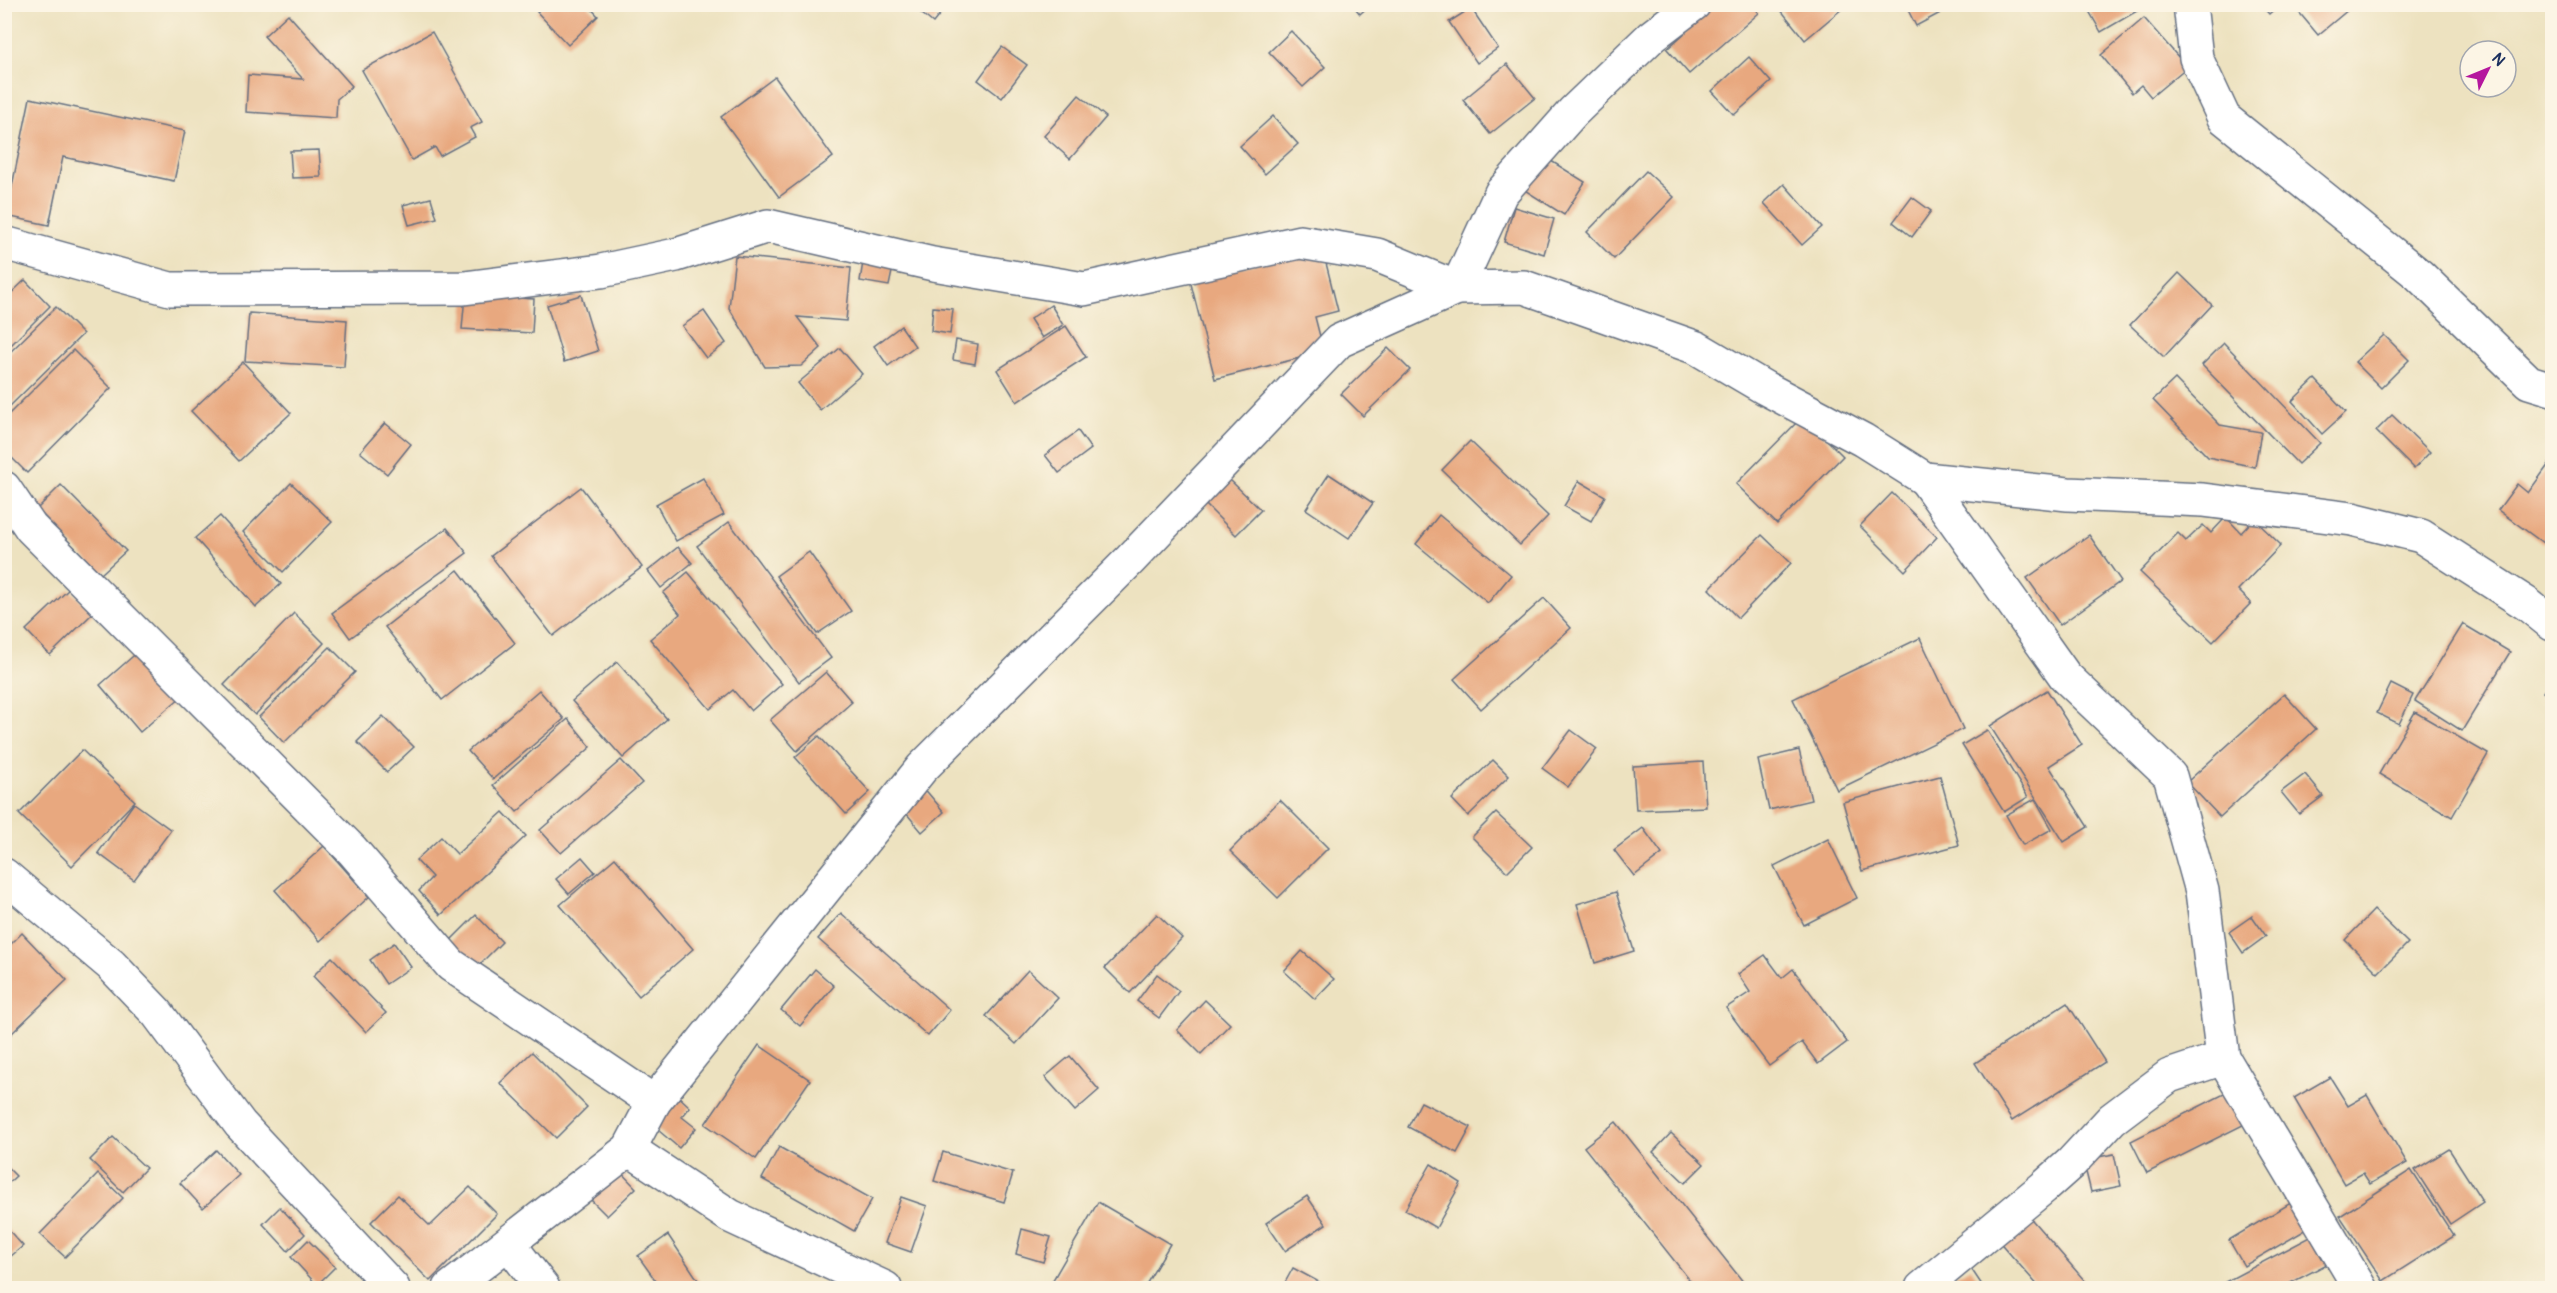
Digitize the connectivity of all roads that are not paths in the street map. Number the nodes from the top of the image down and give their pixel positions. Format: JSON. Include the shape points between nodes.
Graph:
{"nodes":[{"id":1,"x":1694,"y":4,"type":"edge"},
{"id":2,"x":2190,"y":4,"type":"edge"},
{"id":3,"x":4,"y":243,"type":"edge"},
{"id":4,"x":1457,"y":288,"type":"junction"},
{"id":5,"x":2553,"y":390,"type":"edge"},
{"id":6,"x":1925,"y":479,"type":"junction"},
{"id":7,"x":4,"y":488,"type":"edge"},
{"id":8,"x":2553,"y":624,"type":"edge"},
{"id":9,"x":4,"y":875,"type":"edge"},
{"id":10,"x":2223,"y":1058,"type":"junction"},
{"id":11,"x":654,"y":1101,"type":"junction"},
{"id":12,"x":629,"y":1149,"type":"junction"},
{"id":13,"x":509,"y":1244,"type":"junction"},
{"id":14,"x":393,"y":1288,"type":"edge"},
{"id":15,"x":450,"y":1288,"type":"edge"},
{"id":16,"x":543,"y":1288,"type":"edge"},
{"id":17,"x":885,"y":1288,"type":"edge"},
{"id":18,"x":1922,"y":1288,"type":"edge"},
{"id":19,"x":2360,"y":1288,"type":"edge"}],
"edges":[{"from":1,"to":4,"type":"street","via":[[1652,36],[1589,97],[1501,193]]},
{"from":2,"to":5,"type":"street","via":[[2196,58],[2224,118],[2419,275],[2529,382]]},
{"from":3,"to":4,"type":"street","via":[[170,289],[464,288],[601,271],[676,255],[768,226],[933,264],[1084,289],[1300,242],[1377,255]]},
{"from":4,"to":6,"type":"street","via":[[1524,287],[1697,348]]},
{"from":4,"to":11,"type":"street","via":[[1339,341],[1130,560],[922,768]]},
{"from":6,"to":8,"type":"street","via":[[2068,494],[2203,500],[2352,519],[2421,536]]},
{"from":6,"to":10,"type":"street","via":[[2065,676],[2170,776],[2202,891]]},
{"from":7,"to":11,"type":"street","via":[[31,528],[352,850],[451,965]]},
{"from":9,"to":14,"type":"street","via":[[111,964],[157,1013],[240,1124]]},
{"from":10,"to":18,"type":"street","via":[[2169,1076],[2112,1119],[2050,1181]]},
{"from":10,"to":19,"type":"street"},
{"from":11,"to":12,"type":"street"},
{"from":12,"to":13,"type":"street"},
{"from":12,"to":17,"type":"street","via":[[730,1216]]},
{"from":13,"to":15,"type":"street"},
{"from":13,"to":16,"type":"street"}]}
